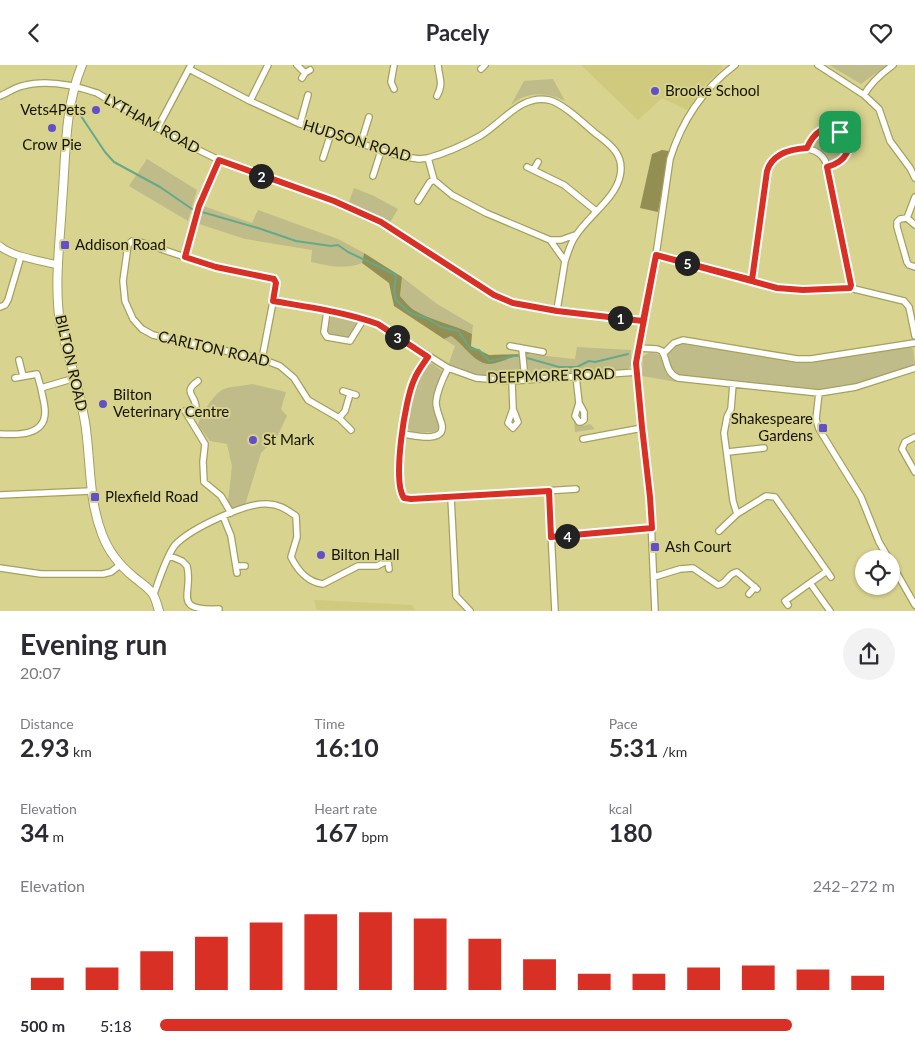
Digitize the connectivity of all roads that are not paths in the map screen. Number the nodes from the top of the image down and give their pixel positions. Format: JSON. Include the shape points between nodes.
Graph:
{"nodes":[{"id":1,"x":82,"y":65,"type":"edge"},
{"id":2,"x":268,"y":65,"type":"edge"},
{"id":3,"x":297,"y":65,"type":"edge"},
{"id":4,"x":394,"y":65,"type":"edge"},
{"id":5,"x":438,"y":65,"type":"edge"},
{"id":6,"x":735,"y":65,"type":"edge"},
{"id":7,"x":818,"y":65,"type":"edge"},
{"id":8,"x":893,"y":65,"type":"edge"},
{"id":9,"x":190,"y":67,"type":"edge"},
{"id":10,"x":306,"y":74,"type":"dead end"},
{"id":11,"x":391,"y":81,"type":"junction"},
{"id":12,"x":384,"y":83,"type":"dead end"},
{"id":13,"x":74,"y":85,"type":"junction"},
{"id":14,"x":394,"y":89,"type":"dead end"},
{"id":15,"x":309,"y":93,"type":"dead end"},
{"id":16,"x":441,"y":93,"type":"dead end"},
{"id":17,"x":864,"y":95,"type":"junction"},
{"id":18,"x":0,"y":96,"type":"edge"},
{"id":19,"x":250,"y":101,"type":"junction"},
{"id":20,"x":369,"y":117,"type":"dead end"},
{"id":21,"x":300,"y":124,"type":"junction"},
{"id":22,"x":158,"y":127,"type":"junction"},
{"id":23,"x":331,"y":133,"type":"junction"},
{"id":24,"x":361,"y":143,"type":"junction"},
{"id":25,"x":807,"y":148,"type":"junction"},
{"id":26,"x":381,"y":151,"type":"junction"},
{"id":27,"x":327,"y":155,"type":"dead end"},
{"id":28,"x":428,"y":158,"type":"junction"},
{"id":29,"x":219,"y":160,"type":"junction"},
{"id":30,"x":538,"y":162,"type":"dead end"},
{"id":31,"x":527,"y":167,"type":"dead end"},
{"id":32,"x":827,"y":167,"type":"junction"},
{"id":33,"x":534,"y":169,"type":"junction"},
{"id":34,"x":372,"y":176,"type":"dead end"},
{"id":35,"x":915,"y":178,"type":"edge"},
{"id":36,"x":434,"y":181,"type":"junction"},
{"id":37,"x":915,"y":197,"type":"edge"},
{"id":38,"x":418,"y":201,"type":"dead end"},
{"id":39,"x":596,"y":211,"type":"junction"},
{"id":40,"x":907,"y":218,"type":"junction"},
{"id":41,"x":915,"y":225,"type":"edge"},
{"id":42,"x":576,"y":235,"type":"junction"},
{"id":43,"x":550,"y":240,"type":"junction"},
{"id":44,"x":0,"y":247,"type":"edge"},
{"id":45,"x":21,"y":255,"type":"junction"},
{"id":46,"x":656,"y":255,"type":"junction"},
{"id":47,"x":185,"y":257,"type":"junction"},
{"id":48,"x":565,"y":261,"type":"junction"},
{"id":49,"x":58,"y":265,"type":"junction"},
{"id":50,"x":915,"y":267,"type":"edge"},
{"id":51,"x":752,"y":280,"type":"junction"},
{"id":52,"x":850,"y":288,"type":"junction"},
{"id":53,"x":273,"y":301,"type":"junction"},
{"id":54,"x":0,"y":307,"type":"edge"},
{"id":55,"x":327,"y":311,"type":"junction"},
{"id":56,"x":557,"y":311,"type":"junction"},
{"id":57,"x":362,"y":320,"type":"junction"},
{"id":58,"x":643,"y":321,"type":"junction"},
{"id":59,"x":915,"y":335,"type":"edge"},
{"id":60,"x":510,"y":346,"type":"dead end"},
{"id":61,"x":914,"y":346,"type":"edge"},
{"id":62,"x":638,"y":347,"type":"junction"},
{"id":63,"x":522,"y":349,"type":"junction"},
{"id":64,"x":543,"y":352,"type":"dead end"},
{"id":65,"x":664,"y":353,"type":"junction"},
{"id":66,"x":428,"y":357,"type":"junction"},
{"id":67,"x":262,"y":359,"type":"junction"},
{"id":68,"x":19,"y":360,"type":"dead end"},
{"id":69,"x":915,"y":368,"type":"edge"},
{"id":70,"x":448,"y":369,"type":"junction"},
{"id":71,"x":637,"y":372,"type":"junction"},
{"id":72,"x":23,"y":376,"type":"junction"},
{"id":73,"x":576,"y":376,"type":"junction"},
{"id":74,"x":75,"y":377,"type":"junction"},
{"id":75,"x":15,"y":378,"type":"dead end"},
{"id":76,"x":525,"y":379,"type":"junction"},
{"id":77,"x":198,"y":381,"type":"dead end"},
{"id":78,"x":512,"y":381,"type":"junction"},
{"id":79,"x":733,"y":384,"type":"junction"},
{"id":80,"x":41,"y":388,"type":"junction"},
{"id":81,"x":343,"y":391,"type":"dead end"},
{"id":82,"x":819,"y":393,"type":"junction"},
{"id":83,"x":579,"y":403,"type":"dead end"},
{"id":84,"x":513,"y":409,"type":"dead end"},
{"id":85,"x":339,"y":418,"type":"junction"},
{"id":86,"x":642,"y":427,"type":"junction"},
{"id":87,"x":351,"y":429,"type":"dead end"},
{"id":88,"x":0,"y":434,"type":"edge"},
{"id":89,"x":403,"y":434,"type":"junction"},
{"id":90,"x":915,"y":437,"type":"edge"},
{"id":91,"x":583,"y":439,"type":"dead end"},
{"id":92,"x":765,"y":447,"type":"dead end"},
{"id":93,"x":728,"y":452,"type":"junction"},
{"id":94,"x":915,"y":472,"type":"edge"},
{"id":95,"x":576,"y":489,"type":"dead end"},
{"id":96,"x":91,"y":491,"type":"junction"},
{"id":97,"x":549,"y":491,"type":"junction"},
{"id":98,"x":0,"y":495,"type":"edge"},
{"id":99,"x":451,"y":497,"type":"junction"},
{"id":100,"x":231,"y":513,"type":"junction"},
{"id":101,"x":737,"y":515,"type":"junction"},
{"id":102,"x":223,"y":516,"type":"junction"},
{"id":103,"x":652,"y":528,"type":"junction"},
{"id":104,"x":719,"y":531,"type":"dead end"},
{"id":105,"x":551,"y":537,"type":"junction"},
{"id":106,"x":884,"y":550,"type":"edge"},
{"id":107,"x":387,"y":554,"type":"dead end"},
{"id":108,"x":170,"y":556,"type":"junction"},
{"id":109,"x":388,"y":561,"type":"junction"},
{"id":110,"x":120,"y":565,"type":"junction"},
{"id":111,"x":237,"y":566,"type":"junction"},
{"id":112,"x":245,"y":566,"type":"dead end"},
{"id":113,"x":0,"y":568,"type":"edge"},
{"id":114,"x":389,"y":569,"type":"dead end"},
{"id":115,"x":237,"y":573,"type":"dead end"},
{"id":116,"x":654,"y":577,"type":"junction"},
{"id":117,"x":159,"y":579,"type":"junction"},
{"id":118,"x":900,"y":579,"type":"edge"},
{"id":119,"x":810,"y":583,"type":"junction"},
{"id":120,"x":146,"y":586,"type":"junction"},
{"id":121,"x":154,"y":595,"type":"junction"},
{"id":122,"x":749,"y":595,"type":"dead end"},
{"id":123,"x":788,"y":605,"type":"dead end"},
{"id":124,"x":915,"y":605,"type":"edge"},
{"id":125,"x":219,"y":609,"type":"dead end"},
{"id":126,"x":469,"y":610,"type":"edge"},
{"id":127,"x":159,"y":611,"type":"edge"},
{"id":128,"x":555,"y":611,"type":"edge"},
{"id":129,"x":655,"y":611,"type":"edge"},
{"id":130,"x":830,"y":611,"type":"edge"}],
"edges":[{"from":1,"to":13,"type":"main road","name":"BILTON ROAD"},
{"from":2,"to":19,"type":"street"},
{"from":3,"to":10,"type":"street"},
{"from":4,"to":11,"type":"street"},
{"from":5,"to":16,"type":"street"},
{"from":6,"to":46,"type":"street","via":[[702,96],[676,141],[670,159]]},
{"from":7,"to":17,"type":"street"},
{"from":8,"to":17,"type":"street","via":[[868,87]]},
{"from":9,"to":19,"type":"street","name":"HUDSON ROAD"},
{"from":9,"to":22,"type":"street"},
{"from":11,"to":12,"type":"street"},
{"from":11,"to":14,"type":"street"},
{"from":13,"to":18,"type":"street","name":"LYTHAM ROAD","via":[[34,84]]},
{"from":13,"to":22,"type":"street","name":"LYTHAM ROAD","via":[[97,93]]},
{"from":13,"to":49,"type":"main road","name":"BILTON ROAD"},
{"from":15,"to":21,"type":"street"},
{"from":17,"to":35,"type":"street","via":[[879,109],[890,141]]},
{"from":19,"to":21,"type":"street","name":"HUDSON ROAD"},
{"from":20,"to":24,"type":"street"},
{"from":21,"to":23,"type":"street","name":"HUDSON ROAD"},
{"from":22,"to":29,"type":"street","name":"LYTHAM ROAD"},
{"from":23,"to":24,"type":"street","name":"HUDSON ROAD"},
{"from":23,"to":27,"type":"street"},
{"from":24,"to":26,"type":"street","name":"HUDSON ROAD"},
{"from":25,"to":32,"type":"street","via":[[821,154]]},
{"from":25,"to":32,"type":"street","via":[[822,129],[832,128],[843,134],[848,143],[847,154],[840,162]]},
{"from":25,"to":51,"type":"street","via":[[778,155],[768,167]]},
{"from":26,"to":28,"type":"street","name":"HUDSON ROAD"},
{"from":26,"to":34,"type":"street"},
{"from":28,"to":36,"type":"street","name":"HUDSON ROAD"},
{"from":28,"to":39,"type":"street","via":[[480,136],[520,105],[540,99],[550,100],[613,147],[617,154],[621,169],[619,181]]},
{"from":29,"to":47,"type":"street","via":[[199,206]]},
{"from":29,"to":56,"type":"street","name":"LYTHAM ROAD","via":[[334,201],[381,222],[494,295],[513,303]]},
{"from":30,"to":33,"type":"street"},
{"from":31,"to":33,"type":"street"},
{"from":32,"to":52,"type":"street"},
{"from":33,"to":39,"type":"street","via":[[564,185]]},
{"from":36,"to":38,"type":"street"},
{"from":36,"to":43,"type":"street","via":[[486,213]]},
{"from":37,"to":40,"type":"street"},
{"from":39,"to":42,"type":"street"},
{"from":40,"to":41,"type":"street"},
{"from":40,"to":50,"type":"street","via":[[900,219],[897,227],[907,262]]},
{"from":42,"to":43,"type":"street"},
{"from":42,"to":48,"type":"street"},
{"from":43,"to":48,"type":"street"},
{"from":44,"to":45,"type":"street"},
{"from":45,"to":49,"type":"street"},
{"from":45,"to":54,"type":"street","via":[[8,300]]},
{"from":46,"to":51,"type":"street"},
{"from":46,"to":58,"type":"street"},
{"from":47,"to":53,"type":"street","via":[[274,279]]},
{"from":47,"to":67,"type":"street","name":"CARLTON ROAD","via":[[137,241],[128,245],[124,294],[128,312],[136,324],[153,335]]},
{"from":48,"to":56,"type":"street"},
{"from":49,"to":74,"type":"main road","name":"BILTON ROAD","via":[[60,325]]},
{"from":51,"to":52,"type":"street","via":[[777,288]]},
{"from":52,"to":59,"type":"street","via":[[907,303]]},
{"from":53,"to":55,"type":"street","name":"DEEPMORE ROAD"},
{"from":53,"to":67,"type":"street"},
{"from":55,"to":57,"type":"street","name":"DEEPMORE ROAD"},
{"from":55,"to":57,"type":"street","via":[[324,332],[328,337],[351,340]]},
{"from":56,"to":58,"type":"street","name":"LYTHAM ROAD"},
{"from":57,"to":66,"type":"street","name":"DEEPMORE ROAD","via":[[378,324]]},
{"from":58,"to":62,"type":"street"},
{"from":59,"to":61,"type":"street"},
{"from":60,"to":63,"type":"street"},
{"from":61,"to":65,"type":"street","via":[[797,359],[684,340],[674,343]]},
{"from":62,"to":65,"type":"street"},
{"from":62,"to":71,"type":"street"},
{"from":63,"to":64,"type":"street"},
{"from":63,"to":76,"type":"street"},
{"from":65,"to":79,"type":"street","via":[[666,367],[678,378]]},
{"from":66,"to":70,"type":"street","name":"DEEPMORE ROAD"},
{"from":66,"to":89,"type":"street","via":[[409,394]]},
{"from":67,"to":85,"type":"street","name":"CARLTON ROAD","via":[[280,365],[294,378],[308,399]]},
{"from":68,"to":72,"type":"street"},
{"from":69,"to":82,"type":"street","via":[[856,387]]},
{"from":70,"to":78,"type":"street","name":"DEEPMORE ROAD","via":[[476,378]]},
{"from":70,"to":89,"type":"street","via":[[436,401],[441,432],[425,437]]},
{"from":71,"to":73,"type":"street","name":"DEEPMORE ROAD"},
{"from":71,"to":86,"type":"street"},
{"from":72,"to":75,"type":"street"},
{"from":72,"to":80,"type":"street","via":[[37,373]]},
{"from":73,"to":76,"type":"street","name":"DEEPMORE ROAD"},
{"from":73,"to":83,"type":"street"},
{"from":74,"to":80,"type":"street"},
{"from":74,"to":96,"type":"main road","name":"BILTON ROAD","via":[[85,423]]},
{"from":76,"to":78,"type":"street","name":"DEEPMORE ROAD"},
{"from":77,"to":100,"type":"street","via":[[190,387],[196,409],[186,413],[204,444],[204,482],[221,496]]},
{"from":78,"to":84,"type":"street"},
{"from":79,"to":82,"type":"street"},
{"from":79,"to":93,"type":"street","via":[[731,409],[724,426]]},
{"from":80,"to":88,"type":"street","via":[[45,413],[39,425],[25,434]]},
{"from":81,"to":85,"type":"street","via":[[353,395]]},
{"from":82,"to":106,"type":"street","via":[[816,419],[819,429],[861,497]]},
{"from":85,"to":87,"type":"street","name":"CARLTON ROAD"},
{"from":86,"to":91,"type":"street"},
{"from":86,"to":103,"type":"street"},
{"from":89,"to":99,"type":"street","via":[[398,468],[404,498]]},
{"from":90,"to":94,"type":"street","via":[[905,442],[902,449]]},
{"from":92,"to":93,"type":"street"},
{"from":93,"to":101,"type":"street"},
{"from":95,"to":97,"type":"street"},
{"from":96,"to":98,"type":"street"},
{"from":96,"to":110,"type":"main road","name":"BILTON ROAD","via":[[106,545]]},
{"from":97,"to":99,"type":"street"},
{"from":97,"to":105,"type":"street"},
{"from":99,"to":126,"type":"street","via":[[456,596]]},
{"from":100,"to":102,"type":"street"},
{"from":100,"to":109,"type":"street","via":[[269,503],[295,515],[297,534],[292,559],[305,577],[320,584],[358,566],[377,566]]},
{"from":101,"to":104,"type":"street"},
{"from":101,"to":119,"type":"street","via":[[766,496],[775,497],[829,574]]},
{"from":102,"to":108,"type":"street","via":[[184,538],[173,548]]},
{"from":102,"to":111,"type":"street"},
{"from":103,"to":105,"type":"street"},
{"from":103,"to":116,"type":"street"},
{"from":105,"to":128,"type":"street"},
{"from":107,"to":109,"type":"street"},
{"from":108,"to":117,"type":"street"},
{"from":108,"to":125,"type":"street","via":[[187,566],[186,598],[190,605],[197,609]]},
{"from":109,"to":114,"type":"street"},
{"from":110,"to":113,"type":"street","via":[[103,574],[41,574]]},
{"from":110,"to":120,"type":"main road","name":"BILTON ROAD"},
{"from":111,"to":112,"type":"street"},
{"from":111,"to":115,"type":"street"},
{"from":116,"to":122,"type":"street","via":[[692,568],[721,585],[737,572],[756,588]]},
{"from":116,"to":129,"type":"street"},
{"from":117,"to":120,"type":"street"},
{"from":117,"to":121,"type":"street"},
{"from":118,"to":124,"type":"street"},
{"from":119,"to":123,"type":"street","via":[[785,601]]},
{"from":119,"to":130,"type":"street"},
{"from":120,"to":121,"type":"main road","name":"BILTON ROAD"},
{"from":121,"to":127,"type":"main road","name":"BILTON ROAD"}]}
